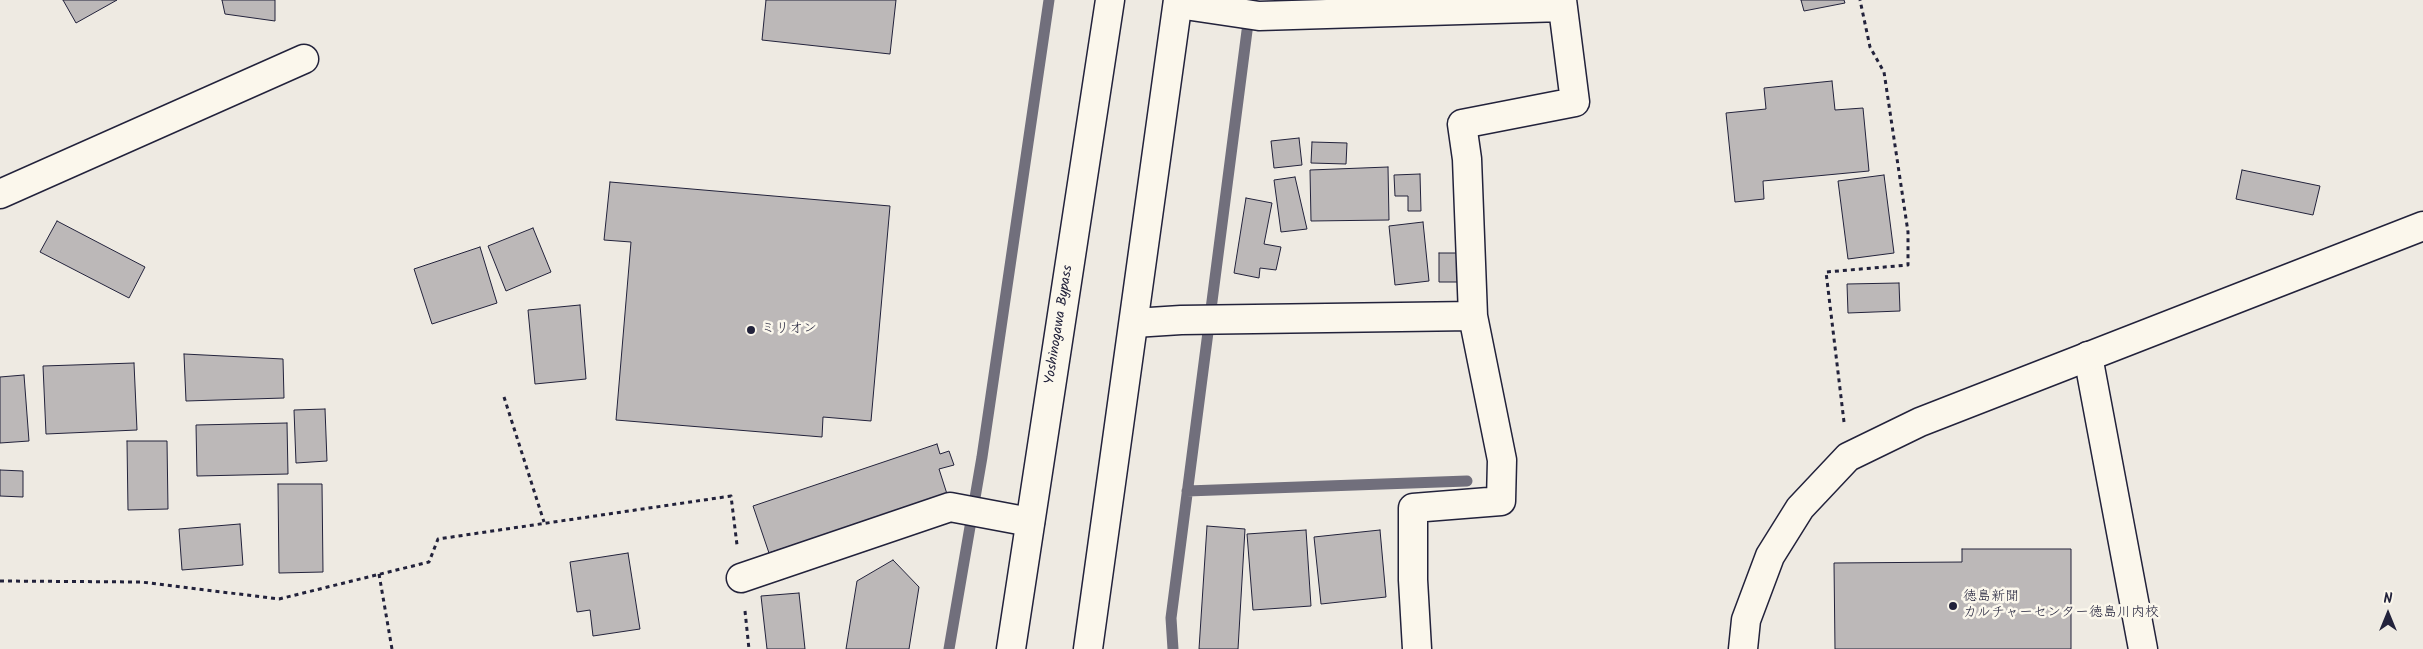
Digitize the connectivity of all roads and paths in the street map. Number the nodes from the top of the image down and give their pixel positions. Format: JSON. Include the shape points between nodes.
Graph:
{"nodes":[{"id":1,"x":1110,"y":0,"type":"edge"},
{"id":2,"x":1860,"y":0,"type":"edge"},
{"id":3,"x":1178,"y":2,"type":"edge"},
{"id":4,"x":1562,"y":3,"type":"edge"},
{"id":5,"x":304,"y":59,"type":"dead end"},
{"id":6,"x":0,"y":194,"type":"edge"},
{"id":7,"x":2423,"y":226,"type":"edge"},
{"id":8,"x":1473,"y":316,"type":"junction"},
{"id":9,"x":1134,"y":324,"type":"junction"},
{"id":10,"x":2088,"y":356,"type":"junction"},
{"id":11,"x":504,"y":397,"type":"dead end"},
{"id":12,"x":1848,"y":457,"type":"junction"},
{"id":13,"x":544,"y":522,"type":"junction"},
{"id":14,"x":1030,"y":522,"type":"junction"},
{"id":15,"x":379,"y":574,"type":"junction"},
{"id":16,"x":741,"y":578,"type":"junction"},
{"id":17,"x":0,"y":580,"type":"edge"},
{"id":18,"x":392,"y":649,"type":"edge"},
{"id":19,"x":749,"y":649,"type":"edge"},
{"id":20,"x":1011,"y":649,"type":"edge"},
{"id":21,"x":1088,"y":649,"type":"edge"},
{"id":22,"x":1417,"y":649,"type":"edge"},
{"id":23,"x":1743,"y":649,"type":"edge"},
{"id":24,"x":2143,"y":649,"type":"edge"}],
"edges":[{"from":1,"to":14,"type":"main road","name":"Yoshinogawa Bypass"},
{"from":2,"to":12,"type":"path","via":[[1870,47],[1884,72],[1908,232],[1908,264],[1826,272]]},
{"from":3,"to":4,"type":"main road","via":[[1248,14]]},
{"from":3,"to":9,"type":"main road"},
{"from":4,"to":8,"type":"main road","via":[[1574,102],[1462,124],[1467,159]]},
{"from":5,"to":6,"type":"main road"},
{"from":7,"to":10,"type":"main road"},
{"from":8,"to":9,"type":"main road"},
{"from":8,"to":22,"type":"main road","via":[[1502,460],[1501,501],[1413,508]]},
{"from":9,"to":21,"type":"main road"},
{"from":10,"to":12,"type":"main road","via":[[1920,422]]},
{"from":10,"to":24,"type":"main road"},
{"from":11,"to":13,"type":"path"},
{"from":12,"to":23,"type":"main road","via":[[1800,508],[1770,556],[1746,620]]},
{"from":13,"to":15,"type":"path","via":[[438,539],[429,562]]},
{"from":13,"to":16,"type":"path","via":[[731,496]]},
{"from":14,"to":16,"type":"main road","via":[[950,507]]},
{"from":14,"to":20,"type":"main road","name":"Yoshinogawa Bypass"},
{"from":15,"to":17,"type":"path","via":[[279,599],[141,582]]},
{"from":15,"to":18,"type":"path"},
{"from":16,"to":19,"type":"path"}]}
